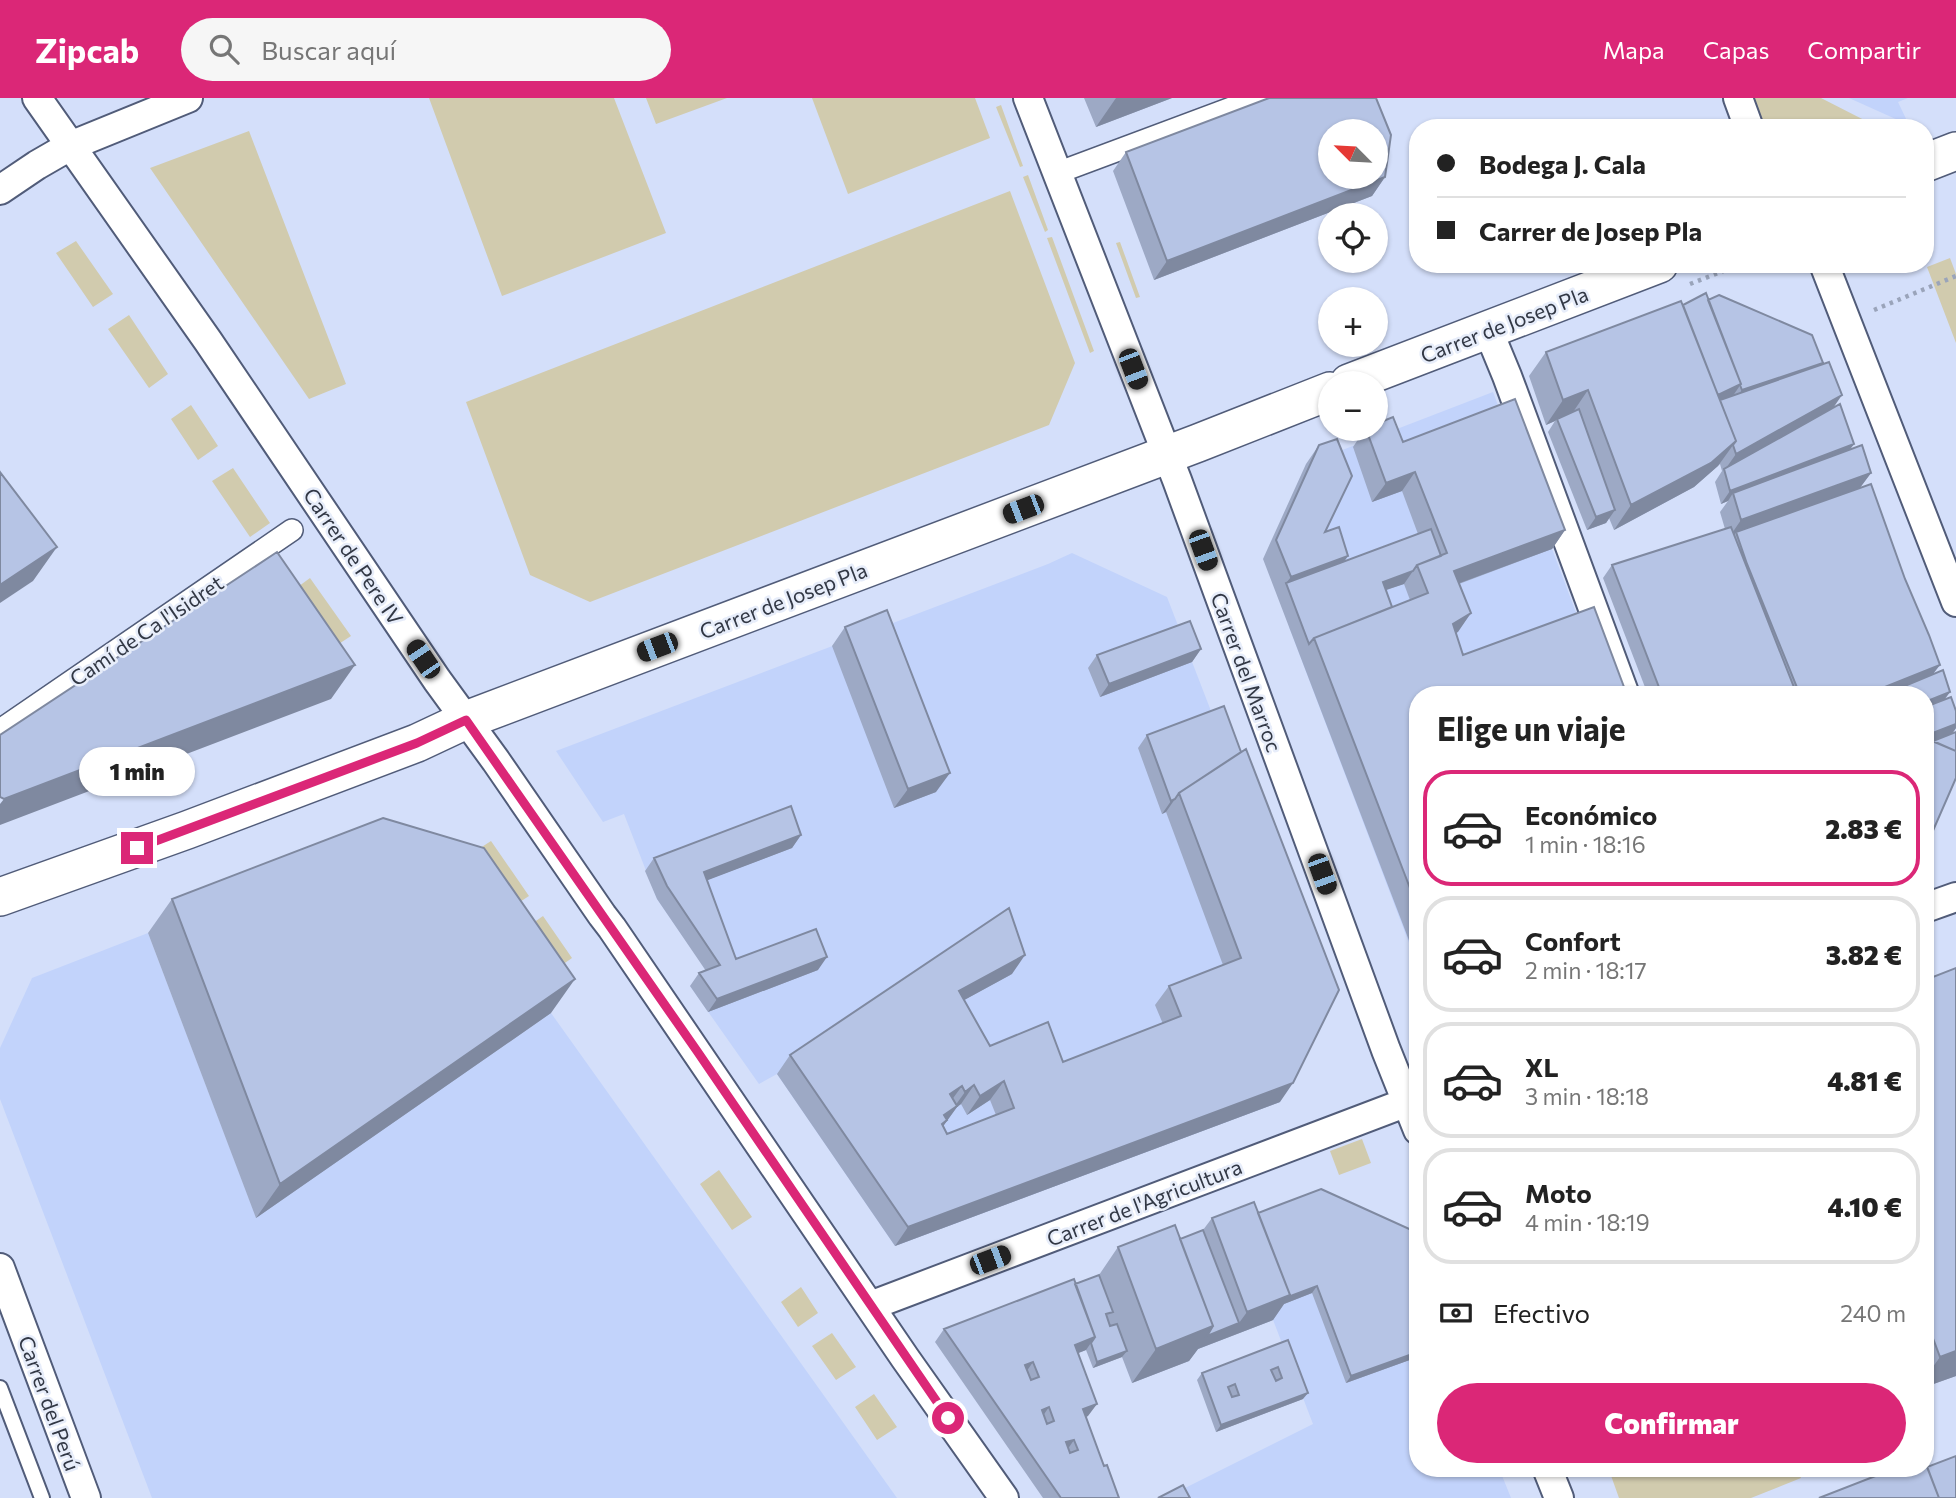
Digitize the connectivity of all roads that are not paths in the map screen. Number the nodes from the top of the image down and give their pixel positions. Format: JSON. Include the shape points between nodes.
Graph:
{"nodes":[{"id":1,"x":37,"y":98,"type":"edge"},
{"id":2,"x":188,"y":98,"type":"edge"},
{"id":3,"x":1028,"y":98,"type":"edge"},
{"id":4,"x":1258,"y":98,"type":"edge"},
{"id":5,"x":1738,"y":98,"type":"edge"},
{"id":6,"x":1746,"y":119,"type":"edge"},
{"id":7,"x":70,"y":146,"type":"junction"},
{"id":8,"x":1956,"y":151,"type":"edge"},
{"id":9,"x":1934,"y":160,"type":"edge"},
{"id":10,"x":1057,"y":173,"type":"junction"},
{"id":11,"x":0,"y":190,"type":"edge"},
{"id":12,"x":1636,"y":273,"type":"edge"},
{"id":13,"x":1828,"y":273,"type":"edge"},
{"id":14,"x":1488,"y":330,"type":"junction"},
{"id":15,"x":1380,"y":371,"type":"edge"},
{"id":16,"x":1318,"y":396,"type":"edge"},
{"id":17,"x":1166,"y":454,"type":"junction"},
{"id":18,"x":292,"y":530,"type":"dead end"},
{"id":19,"x":1956,"y":602,"type":"edge"},
{"id":20,"x":1622,"y":686,"type":"edge"},
{"id":21,"x":466,"y":720,"type":"junction"},
{"id":22,"x":0,"y":730,"type":"edge"},
{"id":23,"x":0,"y":897,"type":"edge"},
{"id":24,"x":1956,"y":897,"type":"edge"},
{"id":25,"x":1934,"y":905,"type":"edge"},
{"id":26,"x":1409,"y":1092,"type":"edge"},
{"id":27,"x":1409,"y":1101,"type":"edge"},
{"id":28,"x":0,"y":1268,"type":"edge"},
{"id":29,"x":870,"y":1306,"type":"junction"},
{"id":30,"x":0,"y":1388,"type":"edge"},
{"id":31,"x":1551,"y":1477,"type":"edge"},
{"id":32,"x":42,"y":1498,"type":"edge"},
{"id":33,"x":86,"y":1498,"type":"edge"},
{"id":34,"x":1004,"y":1498,"type":"edge"},
{"id":35,"x":1559,"y":1498,"type":"edge"}],
"edges":[{"from":1,"to":7,"type":"street","name":"Carrer de Pere IV"},
{"from":2,"to":7,"type":"street"},
{"from":3,"to":10,"type":"street","name":"Carrer del Marroc"},
{"from":4,"to":10,"type":"street"},
{"from":5,"to":6,"type":"street"},
{"from":7,"to":11,"type":"street"},
{"from":7,"to":21,"type":"street","name":"Carrer de Pere IV"},
{"from":8,"to":9,"type":"street"},
{"from":10,"to":17,"type":"street","name":"Carrer del Marroc"},
{"from":12,"to":14,"type":"street","name":"Carrer de Josep Pla"},
{"from":13,"to":19,"type":"street"},
{"from":14,"to":15,"type":"street","name":"Carrer de Josep Pla"},
{"from":14,"to":20,"type":"street"},
{"from":16,"to":17,"type":"street","name":"Carrer de Josep Pla"},
{"from":17,"to":21,"type":"street","name":"Carrer de Josep Pla"},
{"from":17,"to":26,"type":"street","name":"Carrer del Marroc"},
{"from":18,"to":22,"type":"street","name":"Camí de Ca l'Isidret"},
{"from":21,"to":23,"type":"street","name":"Carrer de Josep Pla","via":[[392,753]]},
{"from":21,"to":29,"type":"street","name":"Carrer de Pere IV"},
{"from":24,"to":25,"type":"street"},
{"from":27,"to":29,"type":"street","name":"Carrer de l'Agricultura"},
{"from":28,"to":33,"type":"street","name":"Carrer del Perú"},
{"from":29,"to":34,"type":"street","name":"Carrer de Pere IV"},
{"from":30,"to":32,"type":"lane"},
{"from":31,"to":35,"type":"street"}]}
